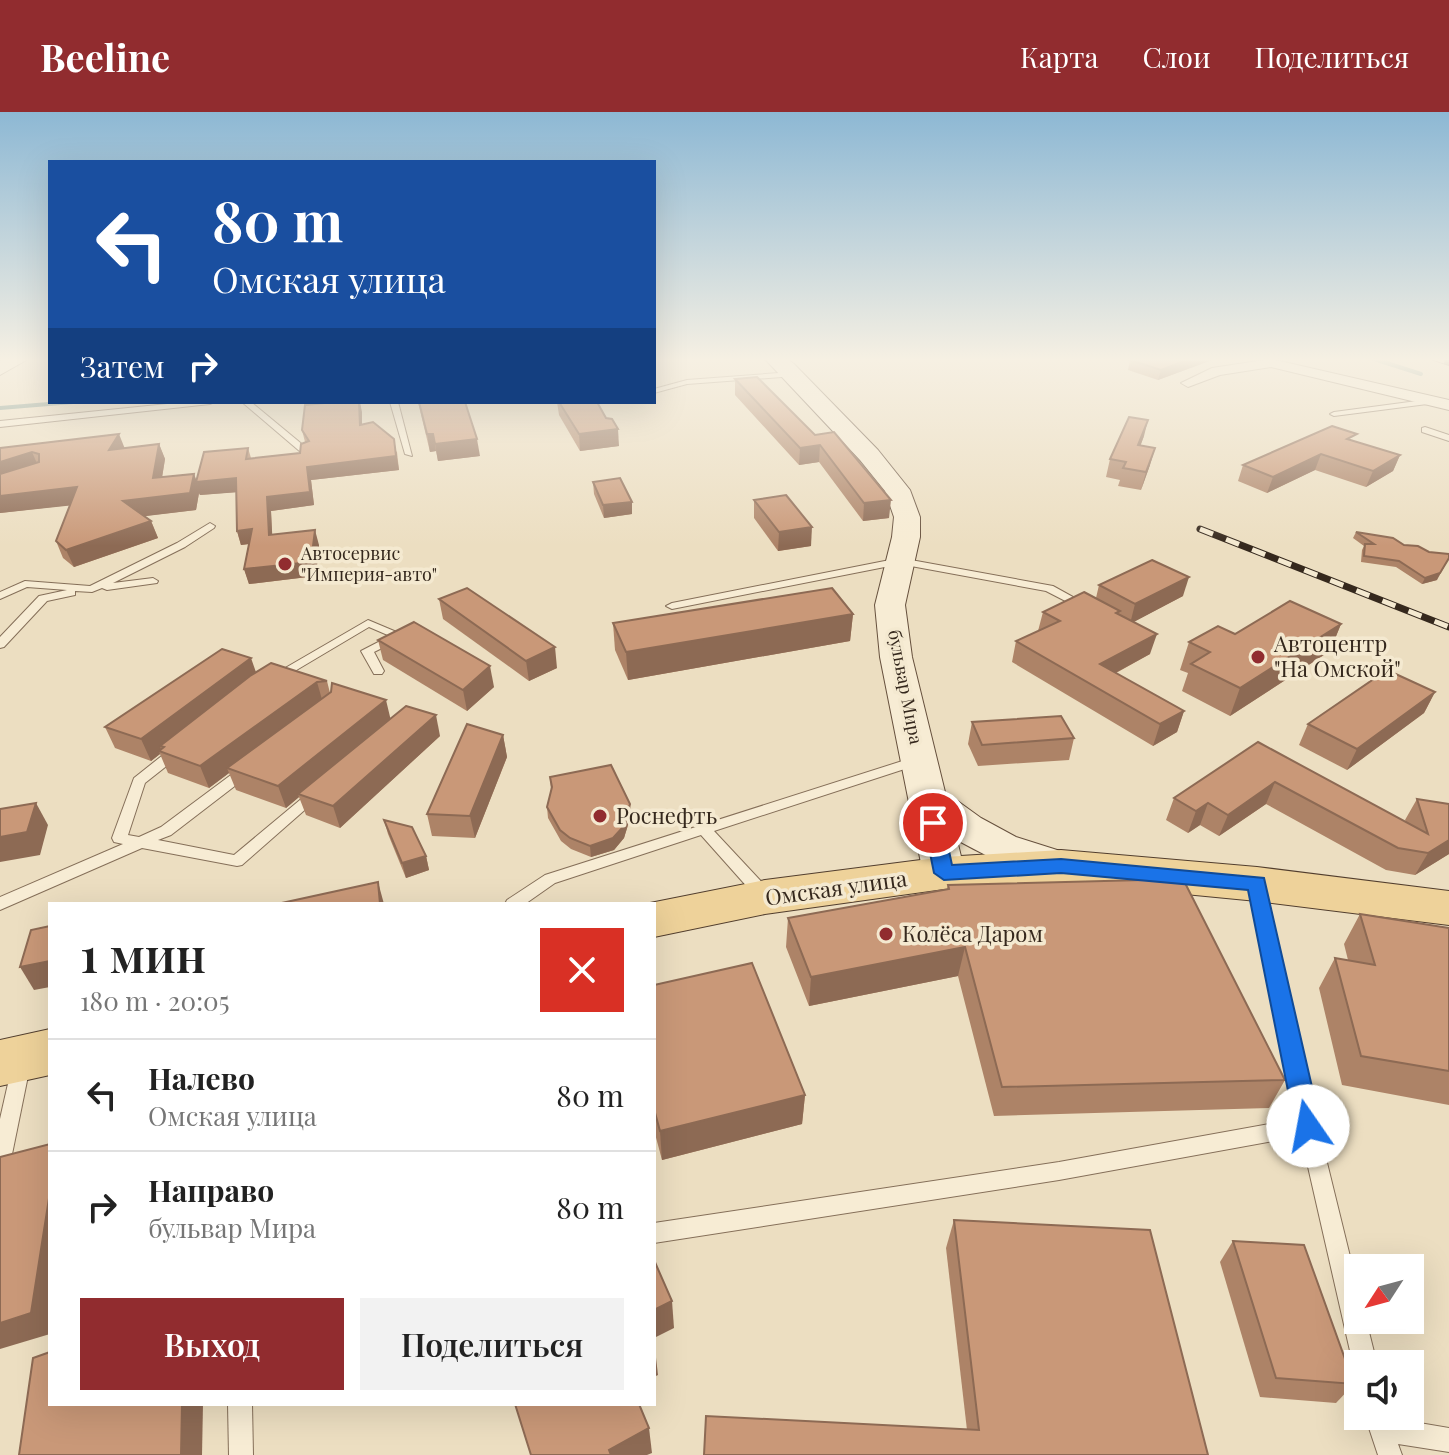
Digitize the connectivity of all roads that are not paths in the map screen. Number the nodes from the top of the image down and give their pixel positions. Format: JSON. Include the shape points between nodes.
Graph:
{"nodes":[{"id":1,"x":32,"y":421,"type":"edge"},
{"id":2,"x":268,"y":421,"type":"edge"},
{"id":3,"x":399,"y":421,"type":"edge"},
{"id":4,"x":836,"y":421,"type":"edge"},
{"id":5,"x":0,"y":424,"type":"edge"},
{"id":6,"x":1425,"y":430,"type":"dead end"},
{"id":7,"x":1449,"y":438,"type":"edge"},
{"id":8,"x":306,"y":452,"type":"edge"},
{"id":9,"x":409,"y":454,"type":"dead end"},
{"id":10,"x":210,"y":526,"type":"dead end"},
{"id":11,"x":900,"y":561,"type":"junction"},
{"id":12,"x":153,"y":581,"type":"dead end"},
{"id":13,"x":92,"y":589,"type":"junction"},
{"id":14,"x":0,"y":596,"type":"edge"},
{"id":15,"x":672,"y":606,"type":"dead end"},
{"id":16,"x":1090,"y":610,"type":"edge"},
{"id":17,"x":0,"y":644,"type":"edge"},
{"id":18,"x":378,"y":671,"type":"dead end"},
{"id":19,"x":263,"y":684,"type":"edge"},
{"id":20,"x":195,"y":736,"type":"edge"},
{"id":21,"x":267,"y":755,"type":"edge"},
{"id":22,"x":920,"y":760,"type":"junction"},
{"id":23,"x":334,"y":780,"type":"edge"},
{"id":24,"x":928,"y":798,"type":"junction"},
{"id":25,"x":705,"y":830,"type":"junction"},
{"id":26,"x":140,"y":842,"type":"junction"},
{"id":27,"x":1061,"y":866,"type":"junction"},
{"id":28,"x":944,"y":873,"type":"junction"},
{"id":29,"x":1257,"y":884,"type":"junction"},
{"id":30,"x":765,"y":897,"type":"junction"},
{"id":31,"x":516,"y":902,"type":"edge"},
{"id":32,"x":0,"y":904,"type":"edge"},
{"id":33,"x":1449,"y":908,"type":"edge"},
{"id":34,"x":656,"y":919,"type":"edge"},
{"id":35,"x":24,"y":1058,"type":"edge"},
{"id":36,"x":1308,"y":1126,"type":"junction"},
{"id":37,"x":0,"y":1164,"type":"edge"},
{"id":38,"x":656,"y":1233,"type":"edge"},
{"id":39,"x":1362,"y":1350,"type":"edge"},
{"id":40,"x":240,"y":1406,"type":"edge"},
{"id":41,"x":1382,"y":1430,"type":"edge"},
{"id":42,"x":1410,"y":1430,"type":"edge"},
{"id":43,"x":1449,"y":1440,"type":"edge"},
{"id":44,"x":241,"y":1455,"type":"edge"},
{"id":45,"x":1390,"y":1455,"type":"edge"}],
"edges":[{"from":1,"to":5,"type":"lane"},
{"from":2,"to":8,"type":"lane"},
{"from":3,"to":9,"type":"lane"},
{"from":4,"to":11,"type":"street","name":"бульвар Мира","via":[[897,490],[907,517]]},
{"from":6,"to":7,"type":"lane"},
{"from":10,"to":13,"type":"lane"},
{"from":11,"to":15,"type":"lane"},
{"from":11,"to":16,"type":"lane","via":[[1049,588]]},
{"from":11,"to":22,"type":"street","name":"бульвар Мира","via":[[890,605]]},
{"from":12,"to":13,"type":"lane"},
{"from":13,"to":14,"type":"lane","via":[[25,584]]},
{"from":13,"to":17,"type":"lane","via":[[43,598]]},
{"from":18,"to":19,"type":"lane","via":[[367,651],[400,636],[368,623]]},
{"from":20,"to":26,"type":"lane","via":[[139,781],[119,838]]},
{"from":21,"to":26,"type":"lane","via":[[166,831]]},
{"from":22,"to":24,"type":"street","name":"бульвар Мира"},
{"from":22,"to":25,"type":"lane"},
{"from":23,"to":26,"type":"lane","via":[[237,861]]},
{"from":24,"to":27,"type":"street","via":[[1002,847]]},
{"from":24,"to":28,"type":"street","name":"бульвар Мира"},
{"from":25,"to":30,"type":"lane"},
{"from":25,"to":31,"type":"lane","via":[[550,879]]},
{"from":26,"to":32,"type":"lane"},
{"from":27,"to":28,"type":"main road","name":"Омская улица"},
{"from":27,"to":29,"type":"main road","name":"Омская улица"},
{"from":28,"to":30,"type":"main road","name":"Омская улица"},
{"from":29,"to":33,"type":"main road","name":"Омская улица"},
{"from":29,"to":36,"type":"lane"},
{"from":30,"to":34,"type":"main road","name":"Омская улица"},
{"from":35,"to":37,"type":"lane"},
{"from":36,"to":38,"type":"lane"},
{"from":36,"to":39,"type":"lane"},
{"from":40,"to":44,"type":"lane"},
{"from":41,"to":45,"type":"lane"},
{"from":42,"to":43,"type":"lane"}]}
